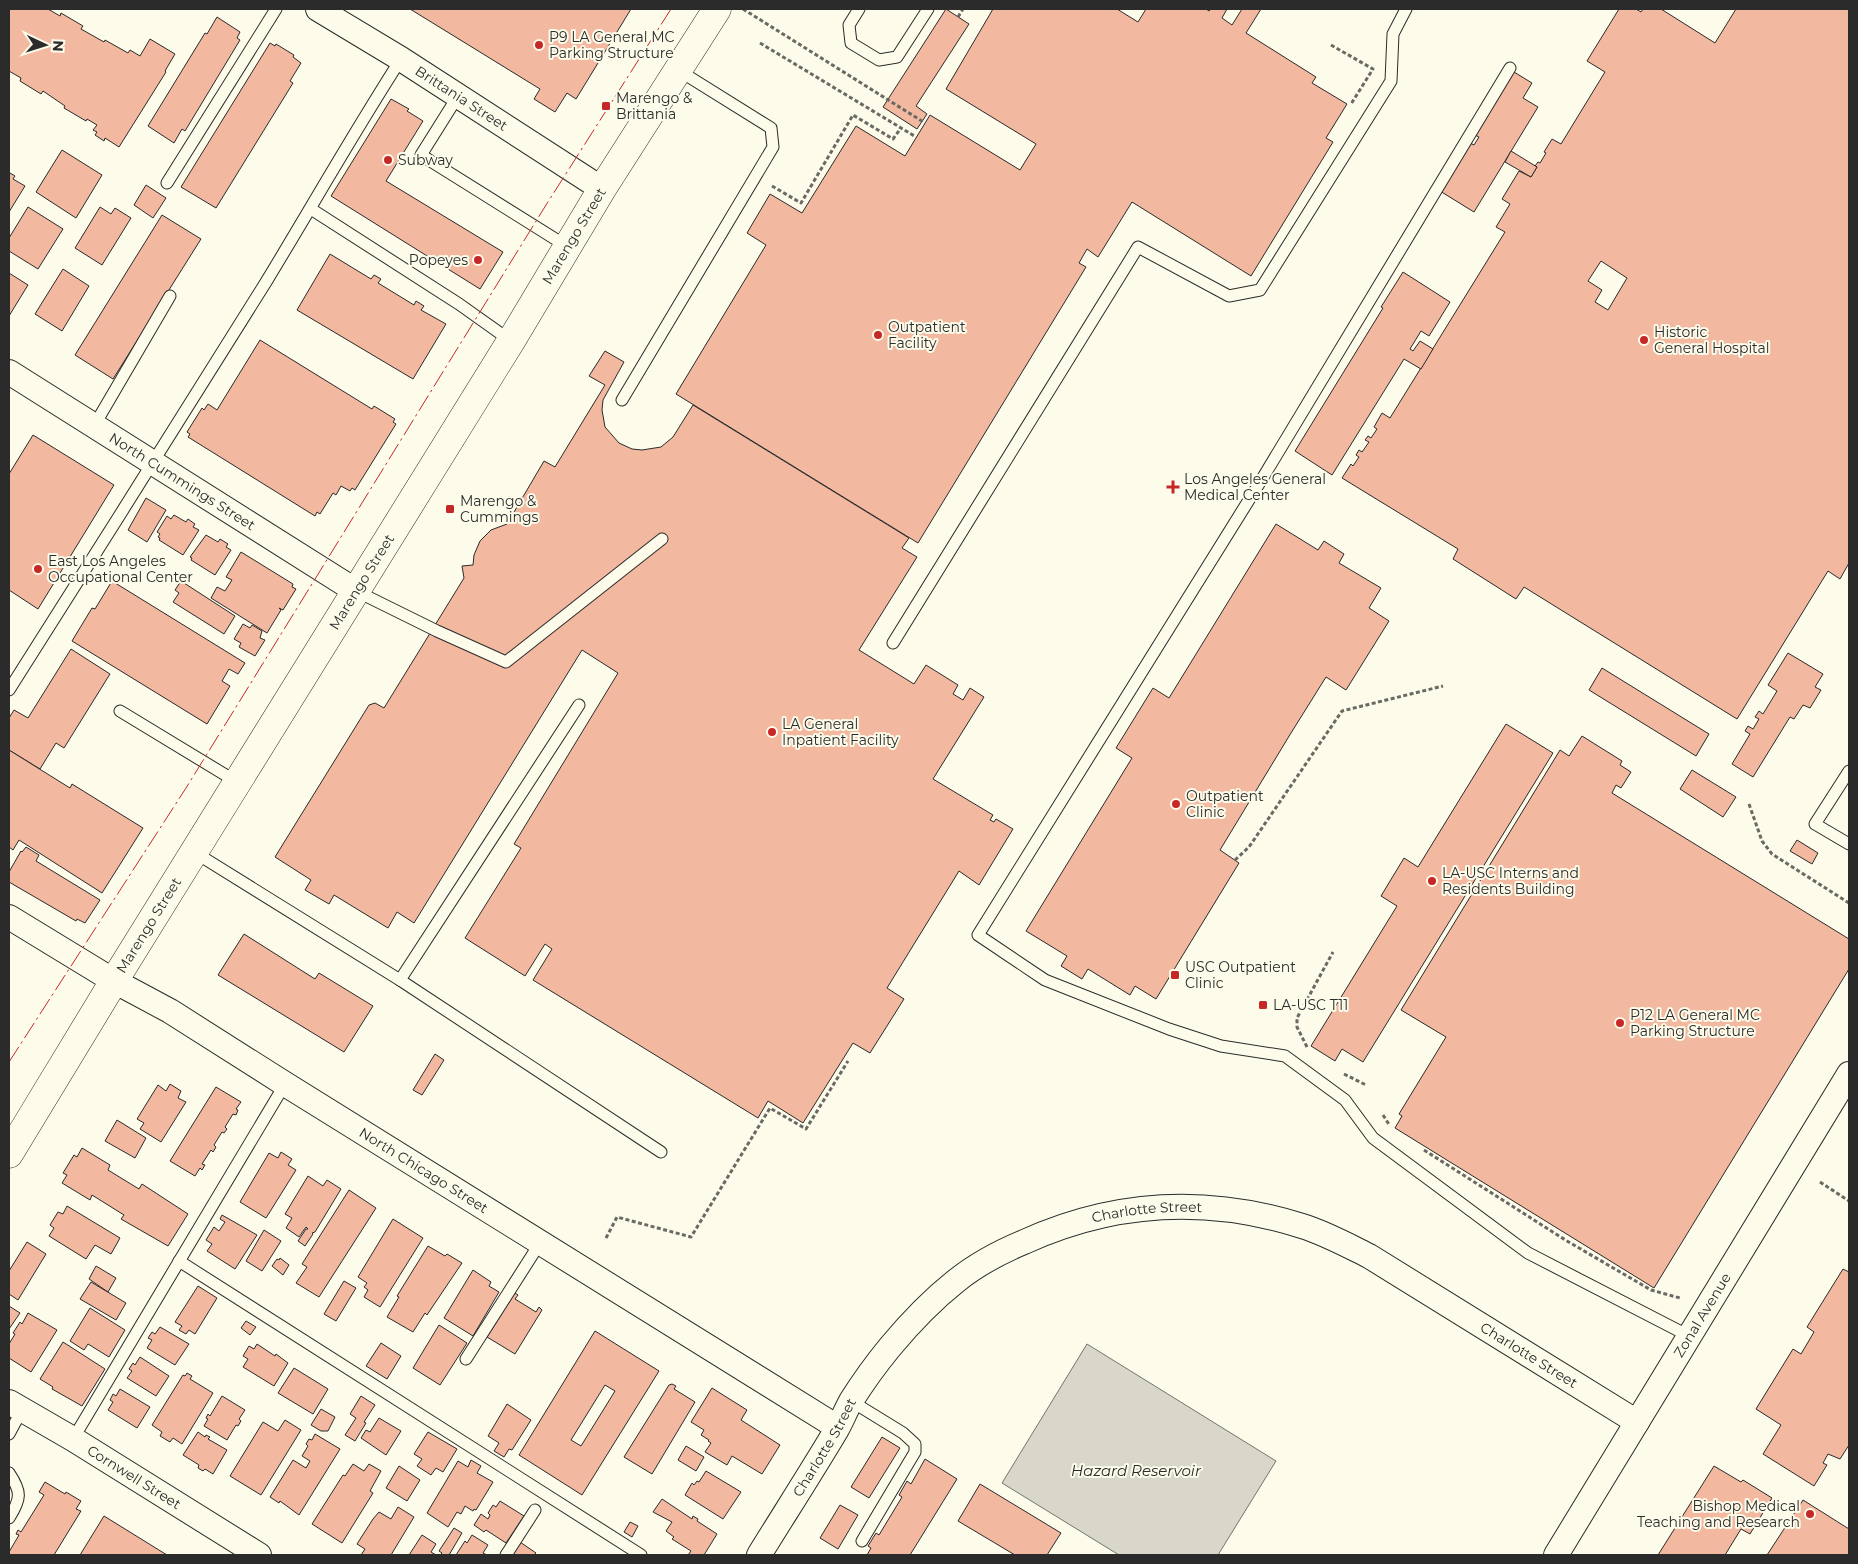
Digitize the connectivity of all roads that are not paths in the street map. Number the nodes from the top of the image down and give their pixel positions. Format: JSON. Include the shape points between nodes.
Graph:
{"nodes":[{"id":1,"x":276,"y":9,"type":"edge"},
{"id":2,"x":318,"y":9,"type":"edge"},
{"id":3,"x":717,"y":9,"type":"edge"},
{"id":4,"x":859,"y":9,"type":"edge"},
{"id":5,"x":928,"y":9,"type":"edge"},
{"id":6,"x":1406,"y":9,"type":"edge"},
{"id":7,"x":400,"y":59,"type":"junction"},
{"id":8,"x":1510,"y":68,"type":"dead end"},
{"id":9,"x":678,"y":70,"type":"junction"},
{"id":10,"x":458,"y":96,"type":"junction"},
{"id":11,"x":167,"y":183,"type":"dead end"},
{"id":12,"x":602,"y":189,"type":"junction"},
{"id":13,"x":311,"y":208,"type":"junction"},
{"id":14,"x":568,"y":247,"type":"junction"},
{"id":15,"x":170,"y":296,"type":"dead end"},
{"id":16,"x":511,"y":341,"type":"junction"},
{"id":17,"x":9,"y":372,"type":"edge"},
{"id":18,"x":622,"y":400,"type":"dead end"},
{"id":19,"x":94,"y":426,"type":"junction"},
{"id":20,"x":153,"y":463,"type":"junction"},
{"id":21,"x":662,"y":539,"type":"dead end"},
{"id":22,"x":356,"y":591,"type":"junction"},
{"id":23,"x":893,"y":643,"type":"dead end"},
{"id":24,"x":9,"y":690,"type":"edge"},
{"id":25,"x":579,"y":705,"type":"dead end"},
{"id":26,"x":120,"y":711,"type":"dead end"},
{"id":27,"x":1849,"y":770,"type":"edge"},
{"id":28,"x":237,"y":782,"type":"junction"},
{"id":29,"x":1849,"y":844,"type":"edge"},
{"id":30,"x":194,"y":852,"type":"junction"},
{"id":31,"x":9,"y":917,"type":"edge"},
{"id":32,"x":400,"y":980,"type":"junction"},
{"id":33,"x":114,"y":981,"type":"junction"},
{"id":34,"x":1849,"y":1074,"type":"edge"},
{"id":35,"x":285,"y":1084,"type":"junction"},
{"id":36,"x":661,"y":1152,"type":"dead end"},
{"id":37,"x":9,"y":1154,"type":"edge"},
{"id":38,"x":540,"y":1243,"type":"junction"},
{"id":39,"x":179,"y":1261,"type":"junction"},
{"id":40,"x":1689,"y":1336,"type":"junction"},
{"id":41,"x":466,"y":1360,"type":"dead end"},
{"id":42,"x":851,"y":1401,"type":"junction"},
{"id":43,"x":15,"y":1406,"type":"edge"},
{"id":44,"x":1637,"y":1422,"type":"junction"},
{"id":45,"x":837,"y":1427,"type":"junction"},
{"id":46,"x":9,"y":1434,"type":"edge"},
{"id":47,"x":73,"y":1439,"type":"junction"},
{"id":48,"x":9,"y":1473,"type":"edge"},
{"id":49,"x":535,"y":1510,"type":"dead end"},
{"id":50,"x":9,"y":1518,"type":"edge"},
{"id":51,"x":862,"y":1540,"type":"dead end"},
{"id":52,"x":259,"y":1555,"type":"edge"},
{"id":53,"x":506,"y":1555,"type":"edge"},
{"id":54,"x":641,"y":1555,"type":"edge"},
{"id":55,"x":759,"y":1555,"type":"edge"},
{"id":56,"x":1556,"y":1555,"type":"edge"}],
"edges":[{"from":1,"to":11,"type":"lane"},
{"from":2,"to":7,"type":"street","name":"Brittania Street"},
{"from":3,"to":9,"type":"main road","name":"Marengo Street"},
{"from":4,"to":5,"type":"lane","via":[[849,24],[851,43],[879,60],[897,57]]},
{"from":6,"to":23,"type":"lane","via":[[1393,34],[1391,81],[1260,290],[1229,296],[1138,247]]},
{"from":7,"to":10,"type":"street","name":"Brittania Street"},
{"from":7,"to":13,"type":"lane"},
{"from":8,"to":40,"type":"lane","via":[[1262,479],[978,935],[1045,980],[1151,1022],[1221,1046],[1284,1056],[1345,1100],[1373,1138],[1528,1253]]},
{"from":9,"to":12,"type":"main road","name":"Marengo Street"},
{"from":9,"to":18,"type":"lane","via":[[771,128],[773,148]]},
{"from":10,"to":12,"type":"street","name":"Brittania Street"},
{"from":10,"to":14,"type":"lane","via":[[421,155]]},
{"from":12,"to":14,"type":"main road","name":"Marengo Street"},
{"from":13,"to":16,"type":"lane"},
{"from":13,"to":20,"type":"lane"},
{"from":14,"to":16,"type":"main road","name":"Marengo Street"},
{"from":15,"to":19,"type":"lane"},
{"from":16,"to":22,"type":"main road","name":"Marengo Street"},
{"from":17,"to":19,"type":"street","name":"North Cummings Street"},
{"from":19,"to":20,"type":"street","name":"North Cummings Street"},
{"from":20,"to":22,"type":"street","name":"North Cummings Street"},
{"from":20,"to":24,"type":"lane"},
{"from":21,"to":22,"type":"lane","via":[[506,662]]},
{"from":22,"to":28,"type":"main road","name":"Marengo Street"},
{"from":25,"to":32,"type":"lane"},
{"from":26,"to":28,"type":"lane"},
{"from":27,"to":29,"type":"lane","via":[[1815,824]]},
{"from":28,"to":30,"type":"main road","name":"Marengo Street"},
{"from":30,"to":32,"type":"lane"},
{"from":30,"to":33,"type":"main road","name":"Marengo Street"},
{"from":31,"to":33,"type":"street","name":"North Chicago Street"},
{"from":32,"to":36,"type":"lane"},
{"from":33,"to":35,"type":"street","name":"North Chicago Street","via":[[170,1011]]},
{"from":33,"to":37,"type":"main road","name":"Marengo Street"},
{"from":34,"to":40,"type":"street","name":"Zonal Avenue"},
{"from":35,"to":38,"type":"street","name":"North Chicago Street"},
{"from":35,"to":39,"type":"lane"},
{"from":38,"to":41,"type":"lane"},
{"from":38,"to":45,"type":"street","name":"North Chicago Street"},
{"from":39,"to":47,"type":"lane"},
{"from":39,"to":54,"type":"lane"},
{"from":40,"to":44,"type":"street","name":"Zonal Avenue"},
{"from":42,"to":44,"type":"street","name":"Charlotte Street","via":[[890,1347],[924,1310],[957,1280],[998,1253],[1048,1231],[1096,1216],[1140,1208],[1184,1206],[1230,1209],[1270,1217],[1304,1226],[1337,1240],[1369,1256]]},
{"from":42,"to":45,"type":"street","name":"Charlotte Street"},
{"from":42,"to":51,"type":"lane","via":[[915,1444],[915,1452]]},
{"from":43,"to":46,"type":"lane"},
{"from":43,"to":47,"type":"street","name":"Cornwell Street"},
{"from":44,"to":56,"type":"street","name":"Zonal Avenue"},
{"from":45,"to":55,"type":"street","name":"Charlotte Street"},
{"from":47,"to":52,"type":"street","name":"Cornwell Street"},
{"from":48,"to":50,"type":"lane","via":[[17,1485],[19,1496]]},
{"from":49,"to":53,"type":"lane"}]}
